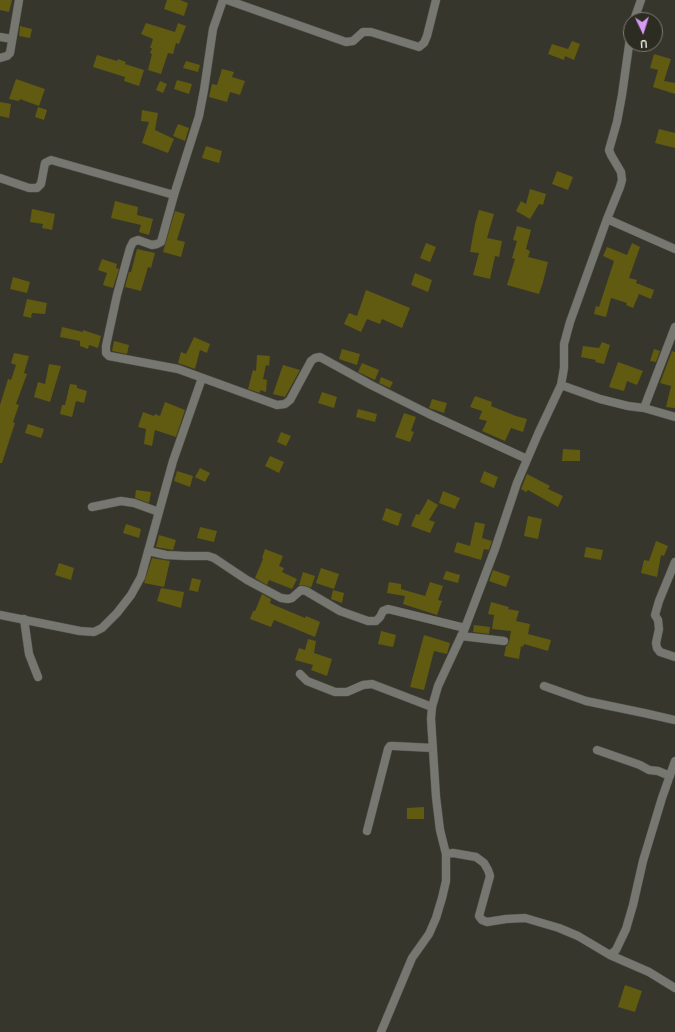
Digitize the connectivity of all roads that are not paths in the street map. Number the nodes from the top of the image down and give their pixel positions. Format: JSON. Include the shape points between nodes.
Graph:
{"nodes":[{"id":1,"x":19,"y":0,"type":"edge"},
{"id":2,"x":223,"y":0,"type":"edge"},
{"id":3,"x":227,"y":0,"type":"edge"},
{"id":4,"x":436,"y":0,"type":"edge"},
{"id":5,"x":641,"y":0,"type":"edge"},
{"id":6,"x":637,"y":12,"type":"edge"},
{"id":7,"x":0,"y":37,"type":"edge"},
{"id":8,"x":12,"y":39,"type":"junction"},
{"id":9,"x":628,"y":52,"type":"edge"},
{"id":10,"x":0,"y":58,"type":"edge"},
{"id":11,"x":0,"y":178,"type":"edge"},
{"id":12,"x":174,"y":195,"type":"junction"},
{"id":13,"x":606,"y":219,"type":"junction"},
{"id":14,"x":675,"y":249,"type":"edge"},
{"id":15,"x":675,"y":327,"type":"edge"},
{"id":16,"x":202,"y":378,"type":"junction"},
{"id":17,"x":561,"y":385,"type":"junction"},
{"id":18,"x":644,"y":408,"type":"junction"},
{"id":19,"x":675,"y":417,"type":"edge"},
{"id":20,"x":527,"y":459,"type":"junction"},
{"id":21,"x":92,"y":507,"type":"dead end"},
{"id":22,"x":159,"y":512,"type":"junction"},
{"id":23,"x":148,"y":551,"type":"junction"},
{"id":24,"x":675,"y":562,"type":"edge"},
{"id":25,"x":0,"y":615,"type":"edge"},
{"id":26,"x":24,"y":619,"type":"junction"},
{"id":27,"x":465,"y":628,"type":"junction"},
{"id":28,"x":461,"y":636,"type":"junction"},
{"id":29,"x":504,"y":641,"type":"dead end"},
{"id":30,"x":675,"y":657,"type":"edge"},
{"id":31,"x":300,"y":674,"type":"dead end"},
{"id":32,"x":38,"y":677,"type":"dead end"},
{"id":33,"x":544,"y":686,"type":"dead end"},
{"id":34,"x":432,"y":707,"type":"junction"},
{"id":35,"x":675,"y":720,"type":"edge"},
{"id":36,"x":433,"y":748,"type":"junction"},
{"id":37,"x":597,"y":750,"type":"dead end"},
{"id":38,"x":675,"y":760,"type":"edge"},
{"id":39,"x":670,"y":776,"type":"junction"},
{"id":40,"x":367,"y":831,"type":"dead end"},
{"id":41,"x":446,"y":854,"type":"junction"},
{"id":42,"x":610,"y":955,"type":"junction"},
{"id":43,"x":675,"y":988,"type":"edge"},
{"id":44,"x":381,"y":1032,"type":"edge"}],
"edges":[{"from":1,"to":8,"type":"street"},
{"from":2,"to":12,"type":"street","via":[[213,29],[199,116]]},
{"from":3,"to":4,"type":"street","via":[[346,42],[353,41],[363,32],[371,32],[419,47],[427,36]]},
{"from":5,"to":6,"type":"street"},
{"from":7,"to":8,"type":"street"},
{"from":8,"to":10,"type":"street","via":[[8,55]]},
{"from":9,"to":13,"type":"street","via":[[610,150],[621,172],[622,180]]},
{"from":11,"to":12,"type":"street","via":[[29,188],[37,188],[41,184],[45,163],[51,160]]},
{"from":12,"to":16,"type":"street","via":[[161,242],[152,245],[138,240],[133,242],[130,248],[105,350],[109,356],[178,369]]},
{"from":13,"to":14,"type":"street"},
{"from":13,"to":17,"type":"street","via":[[564,344]]},
{"from":15,"to":18,"type":"street"},
{"from":16,"to":20,"type":"street","via":[[282,405],[290,400],[311,361],[320,357],[410,404]]},
{"from":16,"to":22,"type":"street"},
{"from":17,"to":18,"type":"street","via":[[600,399]]},
{"from":17,"to":20,"type":"street"},
{"from":18,"to":19,"type":"street"},
{"from":20,"to":27,"type":"street"},
{"from":21,"to":22,"type":"street","via":[[121,501]]},
{"from":22,"to":23,"type":"street"},
{"from":23,"to":26,"type":"street","via":[[140,577],[130,595],[102,628],[94,632],[80,631]]},
{"from":23,"to":27,"type":"street","via":[[166,555],[208,556],[281,598],[292,598],[301,590],[306,591],[340,611],[368,621],[376,621],[383,611],[388,609]]},
{"from":24,"to":30,"type":"street","via":[[655,615],[659,629],[657,648],[660,652]]},
{"from":25,"to":26,"type":"street"},
{"from":26,"to":32,"type":"street","via":[[29,654]]},
{"from":27,"to":28,"type":"street"},
{"from":28,"to":29,"type":"street"},
{"from":28,"to":34,"type":"street","via":[[438,686]]},
{"from":31,"to":34,"type":"street","via":[[307,681],[334,692],[347,692],[372,684]]},
{"from":33,"to":35,"type":"street","via":[[586,701]]},
{"from":34,"to":36,"type":"street"},
{"from":36,"to":40,"type":"street","via":[[390,746]]},
{"from":36,"to":41,"type":"street","via":[[440,830]]},
{"from":37,"to":39,"type":"street"},
{"from":38,"to":39,"type":"street"},
{"from":39,"to":42,"type":"street","via":[[643,861],[626,929],[616,950]]},
{"from":41,"to":42,"type":"street","via":[[476,857],[488,870],[490,876],[479,916],[482,920],[487,922],[525,918],[578,936]]},
{"from":41,"to":44,"type":"street","via":[[446,881],[436,918],[429,934],[412,958]]},
{"from":42,"to":43,"type":"street","via":[[649,972]]}]}
